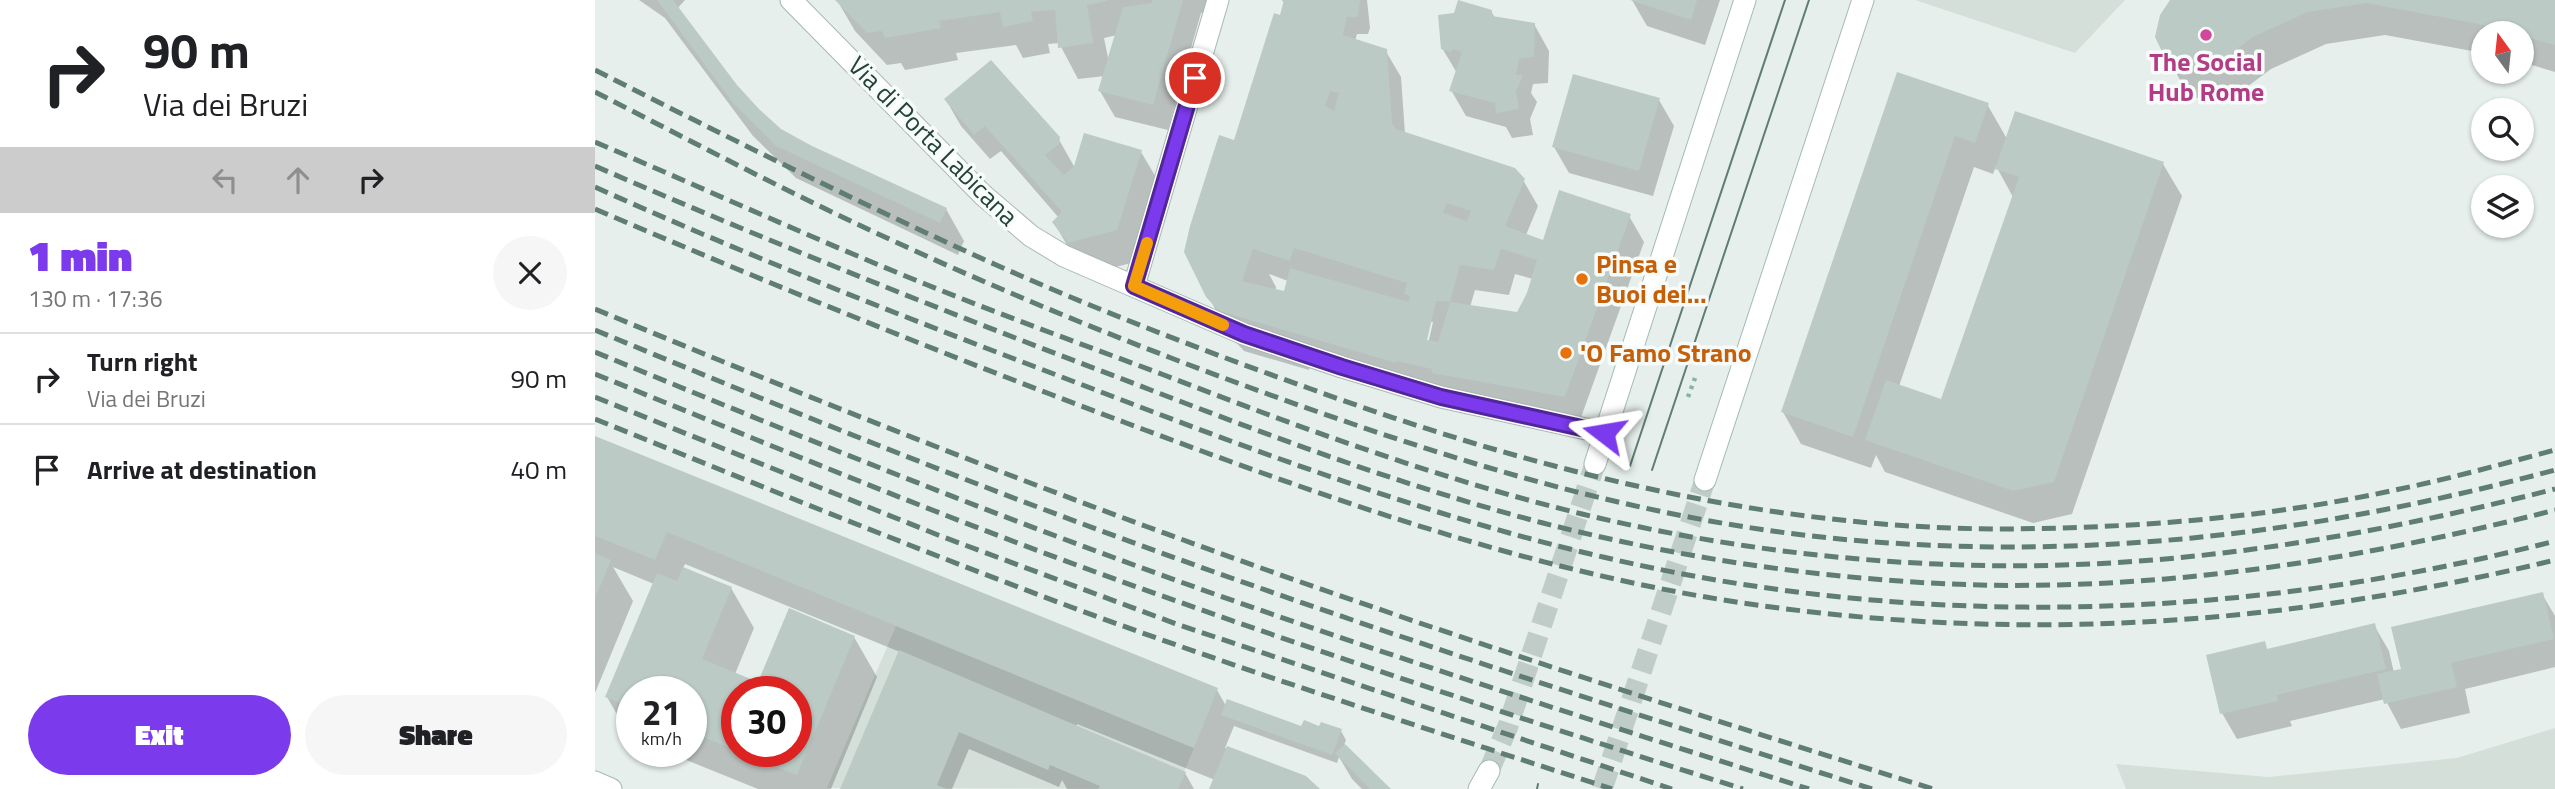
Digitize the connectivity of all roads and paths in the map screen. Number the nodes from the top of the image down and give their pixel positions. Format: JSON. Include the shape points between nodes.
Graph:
{"nodes":[{"id":1,"x":791,"y":0,"type":"edge"},
{"id":2,"x":1218,"y":0,"type":"edge"},
{"id":3,"x":1745,"y":0,"type":"edge"},
{"id":4,"x":1859,"y":1,"type":"edge"},
{"id":5,"x":1134,"y":286,"type":"junction"},
{"id":6,"x":1695,"y":377,"type":"dead end"},
{"id":7,"x":1688,"y":397,"type":"dead end"},
{"id":8,"x":1604,"y":433,"type":"junction"},
{"id":9,"x":1595,"y":464,"type":"tunnel mouth"},
{"id":10,"x":1705,"y":480,"type":"tunnel mouth"},
{"id":11,"x":595,"y":782,"type":"edge"},
{"id":12,"x":611,"y":789,"type":"edge"}],
"edges":[{"from":1,"to":5,"type":"street","name":"Via di Porta Labicana","via":[[1016,224],[1064,256]]},
{"from":2,"to":5,"type":"street"},
{"from":3,"to":8,"type":"street"},
{"from":4,"to":10,"type":"street"},
{"from":5,"to":8,"type":"street","name":"Via di Porta Labicana","via":[[1244,334],[1342,367],[1441,397]]},
{"from":6,"to":7,"type":"path"},
{"from":8,"to":9,"type":"street"},
{"from":11,"to":12,"type":"street"}]}
